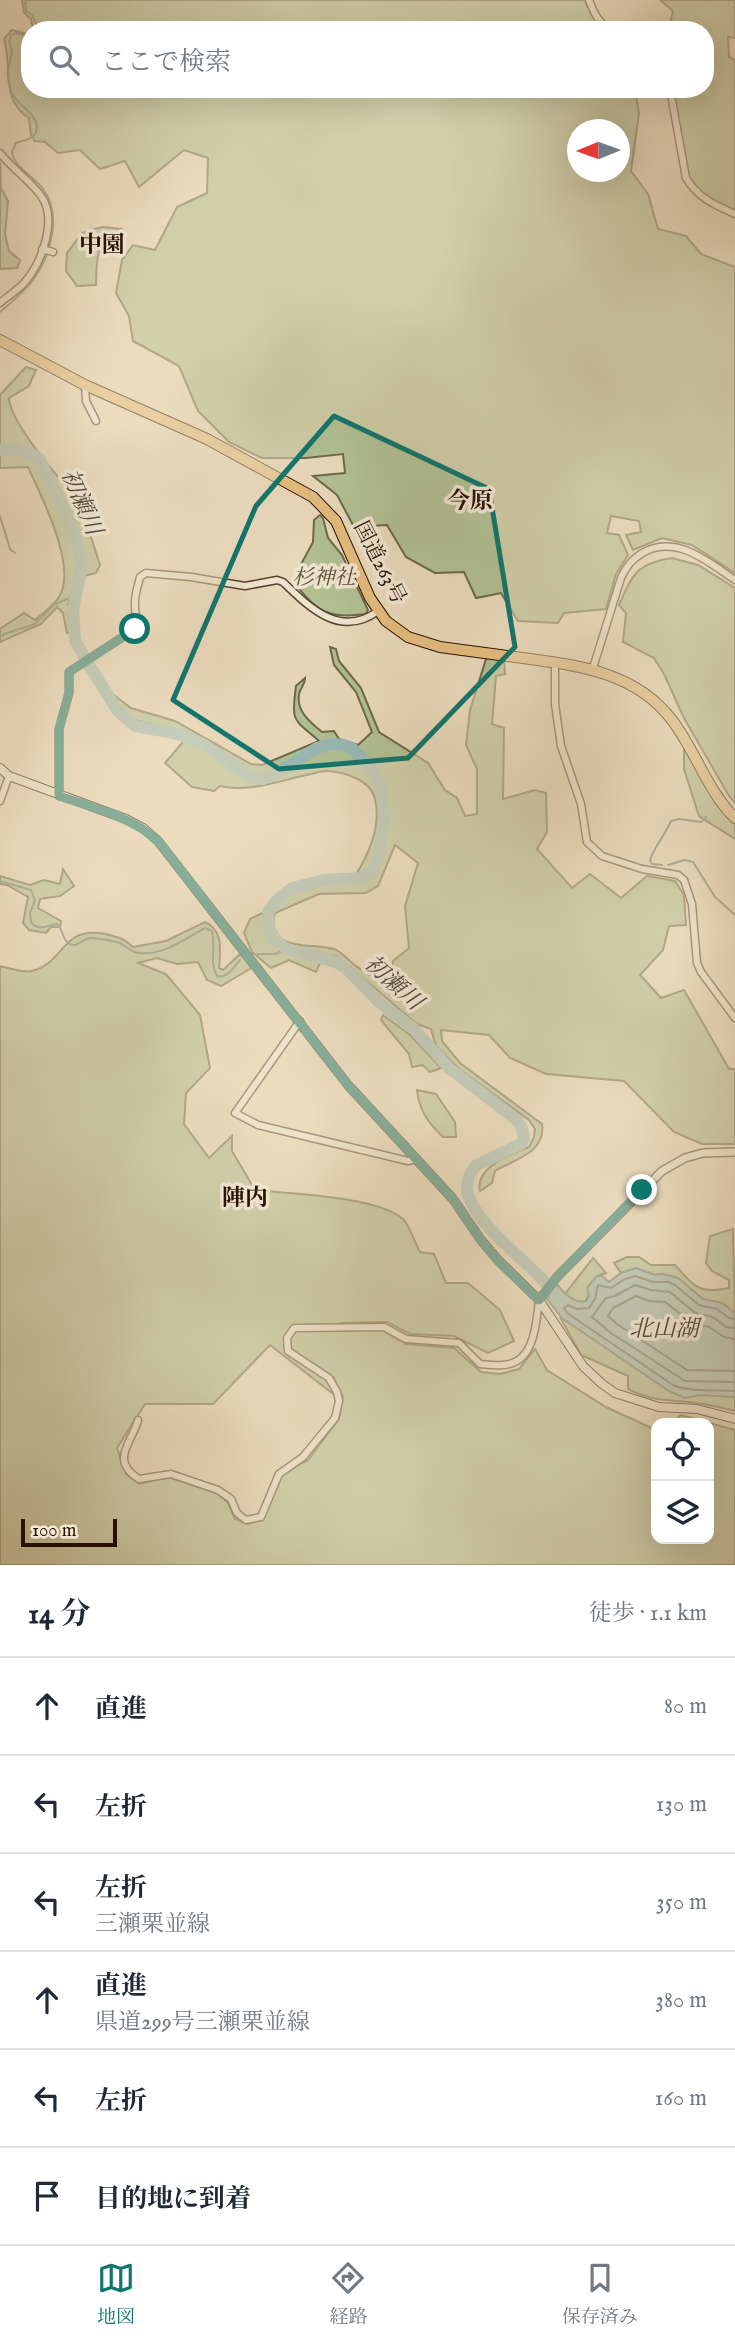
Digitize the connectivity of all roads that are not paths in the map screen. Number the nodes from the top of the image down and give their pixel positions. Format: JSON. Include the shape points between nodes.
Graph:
{"nodes":[{"id":1,"x":589,"y":0,"type":"edge"},
{"id":2,"x":599,"y":21,"type":"edge"},
{"id":3,"x":672,"y":98,"type":"edge"},
{"id":4,"x":0,"y":153,"type":"edge"},
{"id":5,"x":735,"y":214,"type":"edge"},
{"id":6,"x":42,"y":249,"type":"junction"},
{"id":7,"x":53,"y":252,"type":"dead end"},
{"id":8,"x":0,"y":303,"type":"edge"},
{"id":9,"x":0,"y":340,"type":"edge"},
{"id":10,"x":85,"y":385,"type":"junction"},
{"id":11,"x":96,"y":421,"type":"dead end"},
{"id":12,"x":735,"y":580,"type":"edge"},
{"id":13,"x":378,"y":611,"type":"junction"},
{"id":14,"x":555,"y":662,"type":"junction"},
{"id":15,"x":593,"y":668,"type":"junction"},
{"id":16,"x":0,"y":770,"type":"edge"},
{"id":17,"x":9,"y":776,"type":"junction"},
{"id":18,"x":59,"y":796,"type":"junction"},
{"id":19,"x":0,"y":801,"type":"edge"},
{"id":20,"x":735,"y":818,"type":"edge"},
{"id":21,"x":735,"y":1018,"type":"edge"},
{"id":22,"x":300,"y":1021,"type":"junction"},
{"id":23,"x":735,"y":1152,"type":"edge"},
{"id":24,"x":417,"y":1159,"type":"junction"},
{"id":25,"x":540,"y":1298,"type":"junction"},
{"id":26,"x":735,"y":1419,"type":"edge"},
{"id":27,"x":138,"y":1420,"type":"dead end"}],
"edges":[{"from":1,"to":2,"type":"street"},
{"from":3,"to":5,"type":"street","via":[[692,189]]},
{"from":4,"to":6,"type":"street","via":[[42,197],[48,211]]},
{"from":6,"to":7,"type":"street"},
{"from":6,"to":8,"type":"street","via":[[34,271]]},
{"from":9,"to":10,"type":"highway","name":"国道263号"},
{"from":10,"to":11,"type":"street","via":[[86,401]]},
{"from":10,"to":13,"type":"highway","name":"国道263号","via":[[207,439],[313,497],[336,521]]},
{"from":12,"to":15,"type":"street","via":[[674,546],[662,545],[636,556],[621,578]]},
{"from":13,"to":14,"type":"highway","name":"国道263号","via":[[401,634],[421,643]]},
{"from":13,"to":18,"type":"street","via":[[351,621],[330,620],[277,580],[245,586],[146,573],[136,591],[135,629],[69,672],[69,693],[59,729]]},
{"from":14,"to":15,"type":"highway","name":"国道263号"},
{"from":14,"to":21,"type":"street","via":[[561,746],[581,804],[587,842],[602,856],[684,880],[692,904],[697,962]]},
{"from":15,"to":20,"type":"highway","name":"国道263号","via":[[652,698],[688,740],[716,795]]},
{"from":16,"to":17,"type":"main road"},
{"from":17,"to":18,"type":"main road"},
{"from":17,"to":19,"type":"street"},
{"from":18,"to":22,"type":"main road","via":[[126,819],[158,841]]},
{"from":22,"to":24,"type":"main road","via":[[348,1085]]},
{"from":22,"to":24,"type":"street","via":[[235,1113],[258,1125],[408,1161]]},
{"from":23,"to":25,"type":"street","via":[[703,1153],[662,1171]]},
{"from":24,"to":25,"type":"main road","via":[[498,1261]]},
{"from":25,"to":26,"type":"main road","via":[[583,1366],[615,1393],[659,1407],[697,1409]]},
{"from":25,"to":27,"type":"street","via":[[528,1347],[516,1362],[501,1365],[480,1364],[459,1343],[406,1339],[384,1326],[294,1328],[287,1338],[288,1351],[329,1378],[339,1401],[335,1418],[303,1457],[279,1474],[261,1517],[246,1520],[218,1490],[183,1478],[170,1474],[139,1479],[130,1473],[123,1455]]}]}
